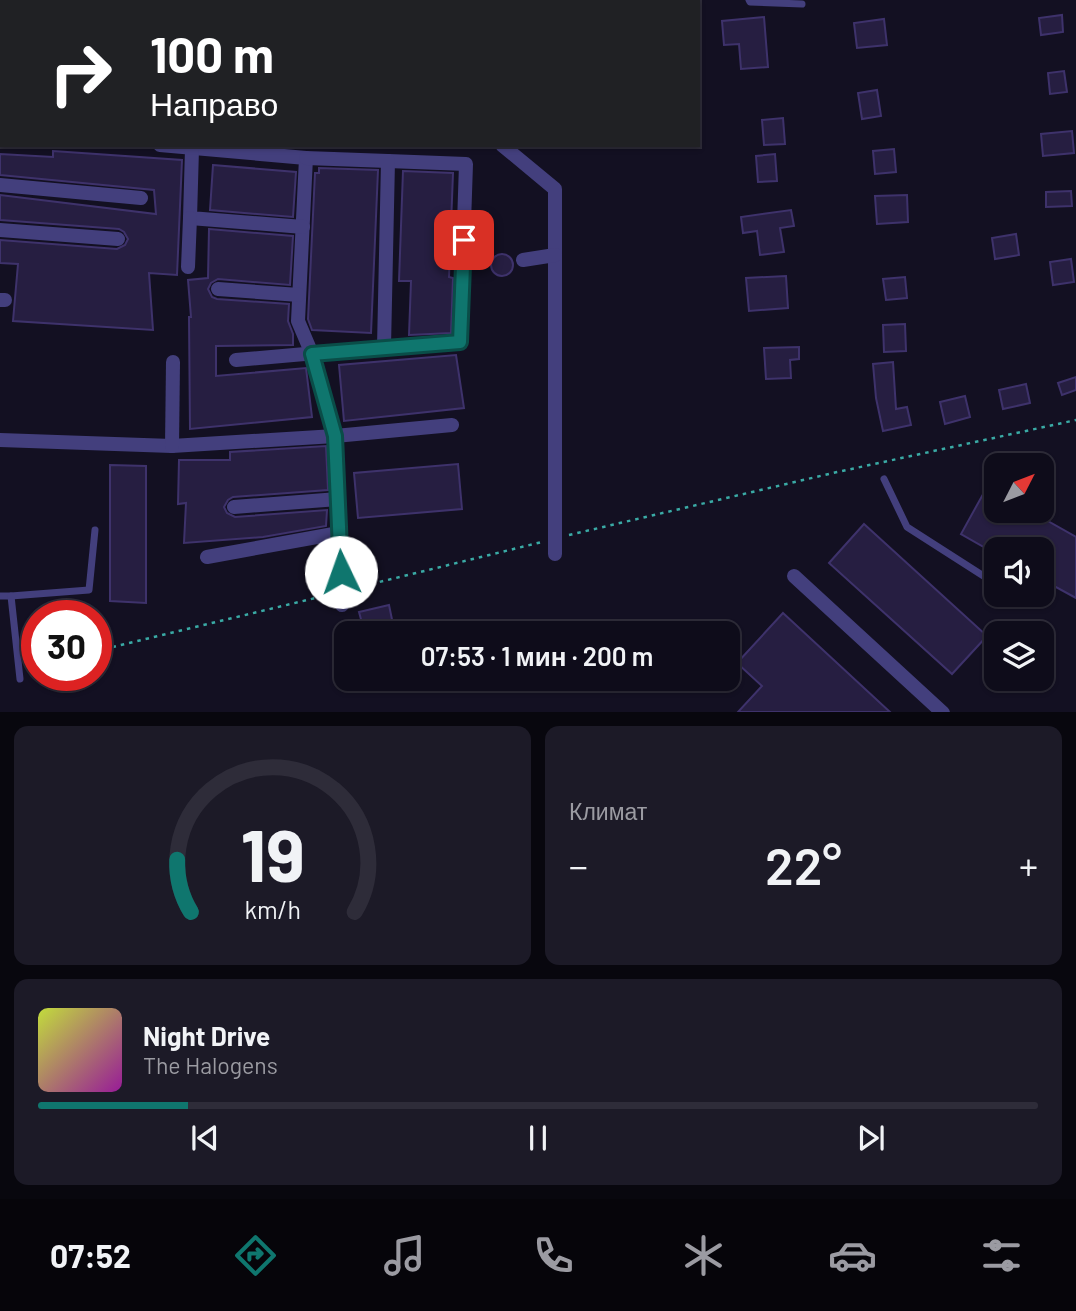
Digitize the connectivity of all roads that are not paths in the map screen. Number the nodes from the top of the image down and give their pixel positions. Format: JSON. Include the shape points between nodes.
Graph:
{"nodes":[{"id":1,"x":749,"y":0,"type":"edge"},
{"id":2,"x":802,"y":4,"type":"dead end"},
{"id":3,"x":176,"y":147,"type":"edge"},
{"id":4,"x":504,"y":147,"type":"edge"},
{"id":5,"x":192,"y":149,"type":"junction"},
{"id":6,"x":306,"y":158,"type":"junction"},
{"id":7,"x":388,"y":161,"type":"junction"},
{"id":8,"x":0,"y":185,"type":"edge"},
{"id":9,"x":141,"y":198,"type":"dead end"},
{"id":10,"x":190,"y":218,"type":"junction"},
{"id":11,"x":303,"y":227,"type":"junction"},
{"id":12,"x":0,"y":230,"type":"edge"},
{"id":13,"x":118,"y":239,"type":"dead end"},
{"id":14,"x":555,"y":256,"type":"junction"},
{"id":15,"x":523,"y":260,"type":"dead end"},
{"id":16,"x":188,"y":267,"type":"dead end"},
{"id":17,"x":218,"y":289,"type":"dead end"},
{"id":18,"x":299,"y":295,"type":"junction"},
{"id":19,"x":384,"y":347,"type":"junction"},
{"id":20,"x":312,"y":354,"type":"junction"},
{"id":21,"x":236,"y":360,"type":"dead end"},
{"id":22,"x":173,"y":362,"type":"dead end"},
{"id":23,"x":452,"y":425,"type":"dead end"},
{"id":24,"x":335,"y":436,"type":"junction"},
{"id":25,"x":0,"y":440,"type":"edge"},
{"id":26,"x":172,"y":446,"type":"junction"},
{"id":27,"x":884,"y":479,"type":"dead end"},
{"id":28,"x":338,"y":499,"type":"junction"},
{"id":29,"x":234,"y":507,"type":"dead end"},
{"id":30,"x":95,"y":530,"type":"dead end"},
{"id":31,"x":339,"y":533,"type":"junction"},
{"id":32,"x":555,"y":554,"type":"dead end"},
{"id":33,"x":207,"y":557,"type":"dead end"},
{"id":34,"x":794,"y":576,"type":"dead end"},
{"id":35,"x":984,"y":576,"type":"edge"},
{"id":36,"x":0,"y":596,"type":"edge"},
{"id":37,"x":11,"y":596,"type":"junction"},
{"id":38,"x":342,"y":598,"type":"road end"},
{"id":39,"x":20,"y":679,"type":"dead end"},
{"id":40,"x":943,"y":712,"type":"edge"}],
"edges":[{"from":1,"to":2,"type":"lane"},
{"from":3,"to":5,"type":"street"},
{"from":4,"to":14,"type":"street","via":[[555,190]]},
{"from":5,"to":6,"type":"street"},
{"from":5,"to":10,"type":"street"},
{"from":6,"to":7,"type":"street"},
{"from":6,"to":11,"type":"street"},
{"from":7,"to":19,"type":"street"},
{"from":7,"to":19,"type":"street","via":[[466,163],[460,342]]},
{"from":8,"to":9,"type":"street"},
{"from":10,"to":11,"type":"street"},
{"from":10,"to":16,"type":"street"},
{"from":11,"to":18,"type":"street"},
{"from":12,"to":13,"type":"street"},
{"from":14,"to":15,"type":"street"},
{"from":14,"to":32,"type":"street"},
{"from":17,"to":18,"type":"street"},
{"from":18,"to":20,"type":"street","via":[[298,321]]},
{"from":19,"to":20,"type":"street"},
{"from":20,"to":21,"type":"street"},
{"from":20,"to":24,"type":"street"},
{"from":22,"to":26,"type":"street"},
{"from":23,"to":24,"type":"street"},
{"from":24,"to":26,"type":"street"},
{"from":24,"to":28,"type":"street"},
{"from":25,"to":26,"type":"street"},
{"from":27,"to":35,"type":"lane","via":[[907,527]]},
{"from":28,"to":29,"type":"street"},
{"from":28,"to":31,"type":"street"},
{"from":30,"to":37,"type":"lane","via":[[89,590]]},
{"from":31,"to":33,"type":"street"},
{"from":31,"to":38,"type":"street"},
{"from":34,"to":40,"type":"street"},
{"from":36,"to":37,"type":"lane"},
{"from":37,"to":39,"type":"lane"}]}
